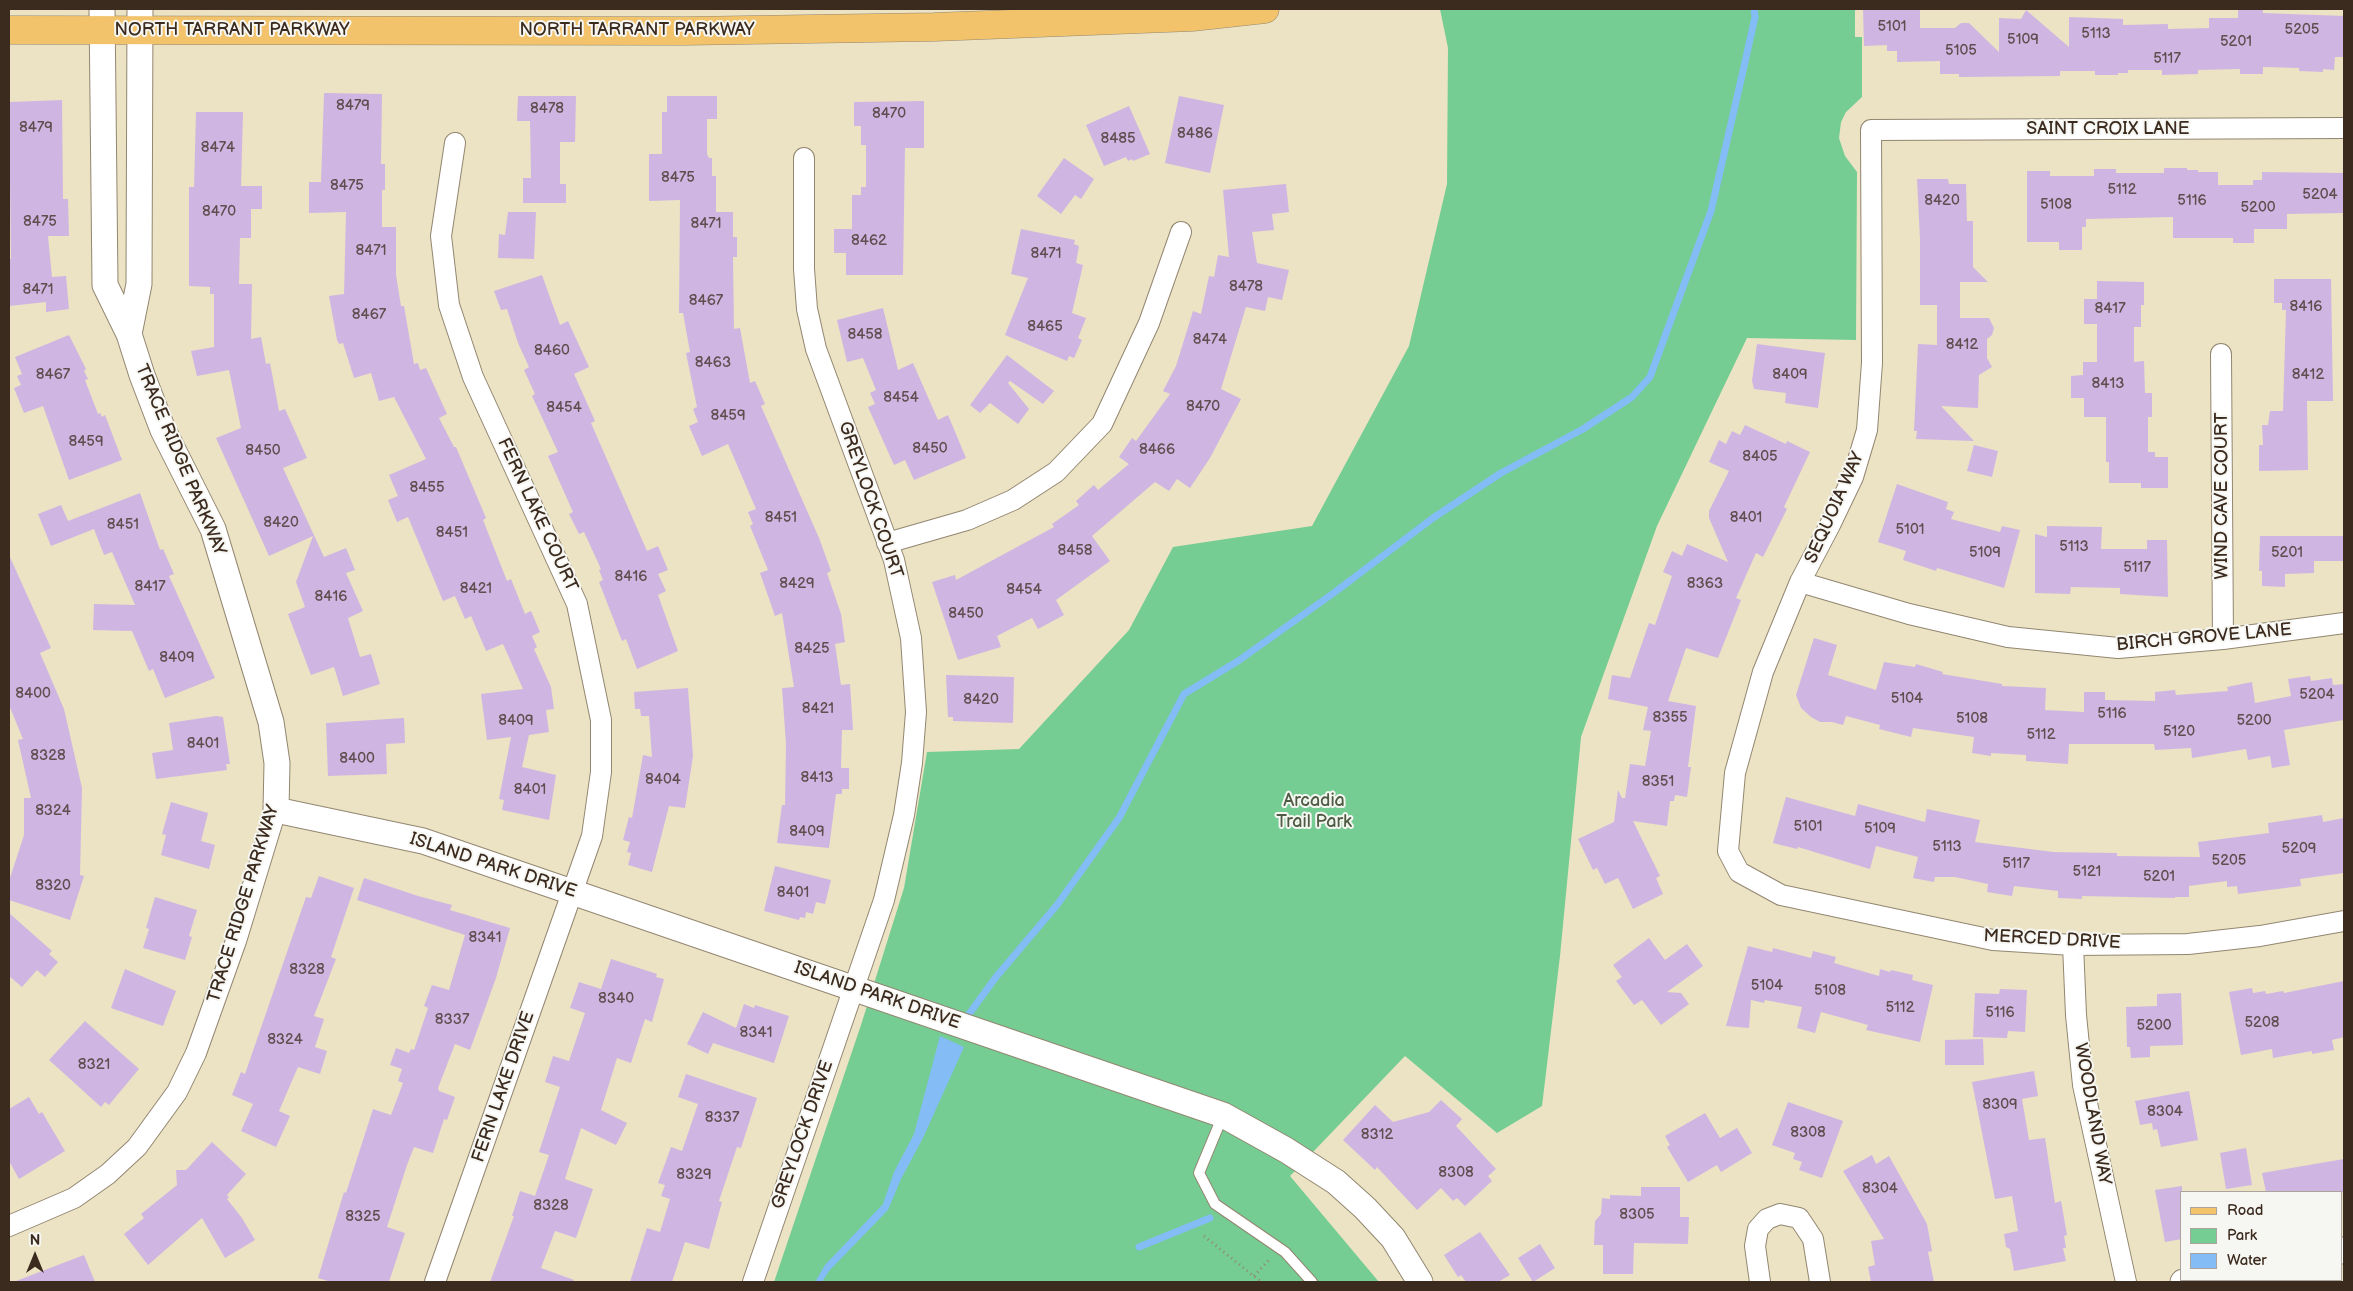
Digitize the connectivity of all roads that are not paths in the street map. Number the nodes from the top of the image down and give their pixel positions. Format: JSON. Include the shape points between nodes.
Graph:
{"nodes":[{"id":1,"x":1265,"y":9,"type":"edge"},
{"id":2,"x":102,"y":19,"type":"edge"},
{"id":3,"x":140,"y":19,"type":"edge"},
{"id":4,"x":9,"y":30,"type":"edge"},
{"id":5,"x":2344,"y":128,"type":"edge"},
{"id":6,"x":1871,"y":130,"type":"joint"},
{"id":7,"x":455,"y":143,"type":"dead end"},
{"id":8,"x":804,"y":158,"type":"dead end"},
{"id":9,"x":1181,"y":232,"type":"dead end"},
{"id":10,"x":129,"y":334,"type":"junction"},
{"id":11,"x":2221,"y":354,"type":"dead end"},
{"id":12,"x":887,"y":543,"type":"junction"},
{"id":13,"x":1800,"y":582,"type":"junction"},
{"id":14,"x":2344,"y":624,"type":"edge"},
{"id":15,"x":2223,"y":639,"type":"junction"},
{"id":16,"x":276,"y":810,"type":"junction"},
{"id":17,"x":1739,"y":872,"type":"joint"},
{"id":18,"x":574,"y":891,"type":"junction"},
{"id":19,"x":2344,"y":921,"type":"edge"},
{"id":20,"x":2073,"y":944,"type":"junction"},
{"id":21,"x":853,"y":988,"type":"junction"},
{"id":22,"x":1222,"y":1115,"type":"junction"},
{"id":23,"x":9,"y":1226,"type":"edge"},
{"id":24,"x":435,"y":1282,"type":"edge"},
{"id":25,"x":753,"y":1282,"type":"edge"},
{"id":26,"x":1312,"y":1282,"type":"edge"},
{"id":27,"x":1420,"y":1282,"type":"edge"},
{"id":28,"x":1760,"y":1282,"type":"edge"},
{"id":29,"x":1820,"y":1282,"type":"edge"},
{"id":30,"x":2126,"y":1282,"type":"edge"}],
"edges":[{"from":1,"to":3,"type":"main road","name":"NORTH TARRANT PARKWAY","via":[[1192,17],[934,27],[685,31]]},
{"from":2,"to":3,"type":"main road","name":"NORTH TARRANT PARKWAY"},
{"from":2,"to":4,"type":"main road","name":"NORTH TARRANT PARKWAY"},
{"from":2,"to":10,"type":"street","name":"TRACE RIDGE PARKWAY","via":[[105,285]]},
{"from":3,"to":10,"type":"street","name":"TRACE RIDGE PARKWAY","via":[[139,284]]},
{"from":5,"to":6,"type":"street","name":"SAINT CROIX LANE"},
{"from":6,"to":13,"type":"street","name":"SEQUOIA WAY","via":[[1872,363],[1867,430],[1853,477]]},
{"from":7,"to":18,"type":"street","name":"FERN LAKE COURT","via":[[441,236],[449,305],[473,377],[577,604],[601,720],[601,772],[592,836]]},
{"from":8,"to":12,"type":"street","name":"GREYLOCK COURT","via":[[804,268],[809,317],[816,349]]},
{"from":9,"to":12,"type":"street","via":[[1149,323],[1102,424],[1089,438],[1056,472],[1012,500],[967,520]]},
{"from":10,"to":16,"type":"street","name":"TRACE RIDGE PARKWAY","via":[[163,430],[216,538],[271,722],[278,763]]},
{"from":11,"to":15,"type":"street","name":"WIND CAVE COURT"},
{"from":12,"to":21,"type":"street","name":"GREYLOCK COURT","via":[[894,560],[911,638],[916,712],[912,763],[884,900]]},
{"from":13,"to":15,"type":"street","name":"BIRCH GROVE LANE","via":[[1909,614],[2008,637],[2118,648]]},
{"from":13,"to":17,"type":"street","name":"SEQUOIA WAY","via":[[1763,672],[1735,773],[1728,851]]},
{"from":14,"to":15,"type":"street","name":"BIRCH GROVE LANE"},
{"from":16,"to":18,"type":"street","name":"ISLAND PARK DRIVE","via":[[423,841]]},
{"from":16,"to":23,"type":"street","name":"TRACE RIDGE PARKWAY","via":[[233,950],[196,1053],[177,1092],[137,1147],[108,1174],[74,1198]]},
{"from":17,"to":20,"type":"street","name":"MERCED DRIVE","via":[[1781,895],[1993,940]]},
{"from":18,"to":21,"type":"street","name":"ISLAND PARK DRIVE"},
{"from":18,"to":24,"type":"street","name":"FERN LAKE DRIVE"},
{"from":19,"to":20,"type":"street","name":"MERCED DRIVE","via":[[2260,936],[2188,944]]},
{"from":20,"to":30,"type":"street","name":"WOODLAND WAY","via":[[2083,1085]]},
{"from":21,"to":22,"type":"street","name":"ISLAND PARK DRIVE"},
{"from":21,"to":25,"type":"street","name":"GREYLOCK DRIVE"},
{"from":22,"to":26,"type":"lane","via":[[1199,1173],[1214,1204],[1280,1248]]},
{"from":22,"to":27,"type":"street","name":"ISLAND PARK DRIVE","via":[[1336,1182],[1393,1238]]},
{"from":28,"to":29,"type":"street","via":[[1755,1246],[1758,1228],[1767,1219],[1780,1214],[1799,1218],[1813,1239]]}]}
